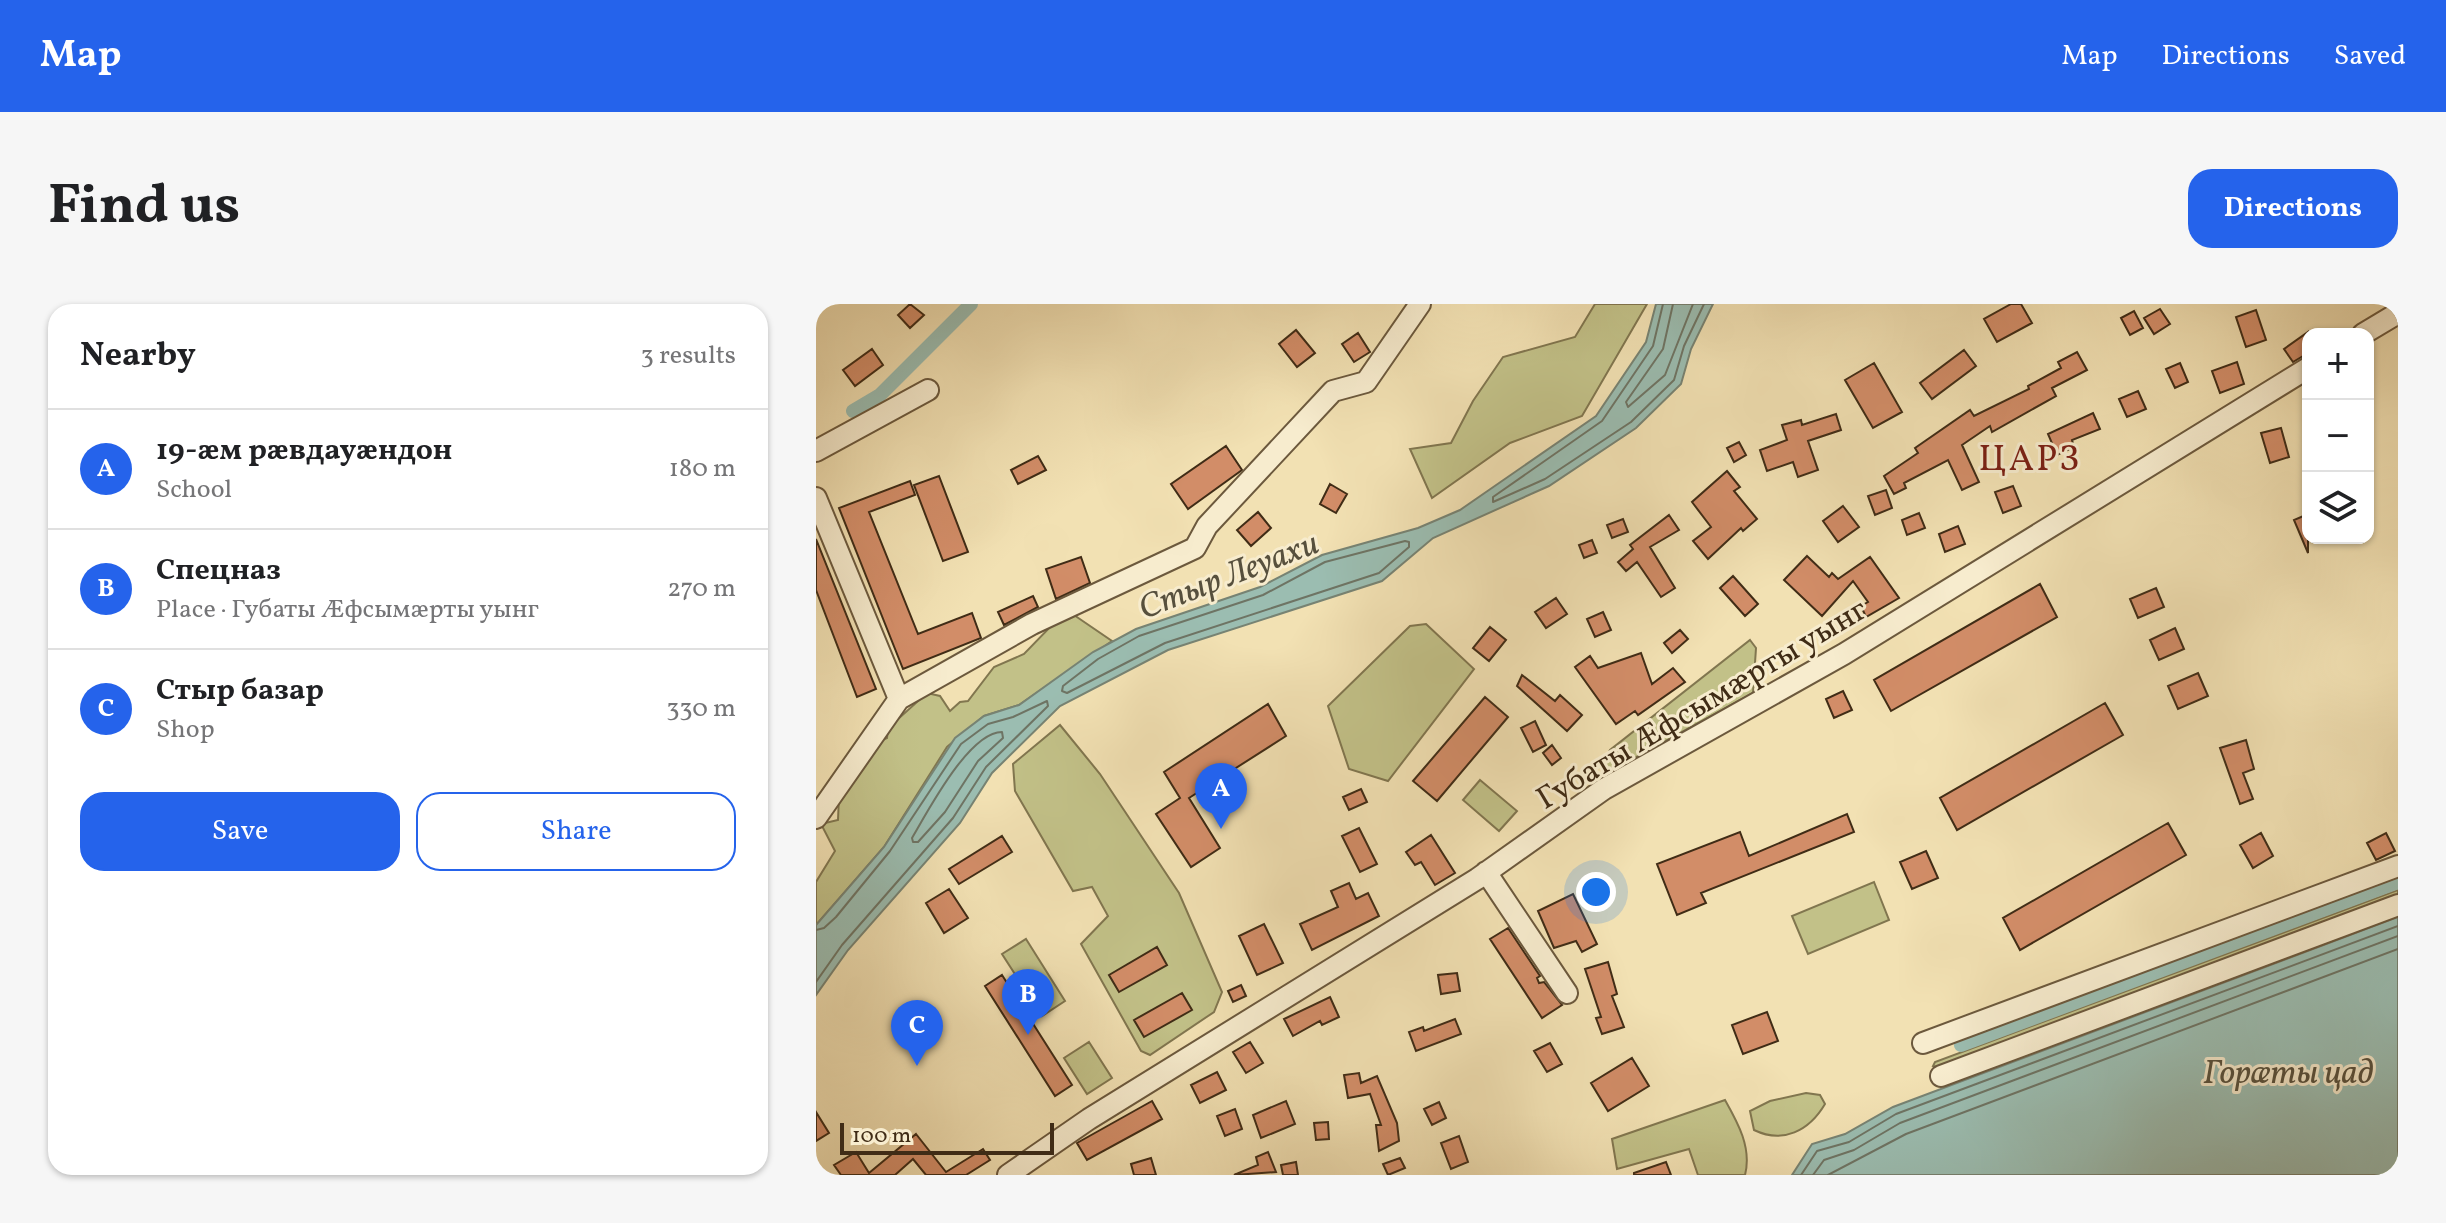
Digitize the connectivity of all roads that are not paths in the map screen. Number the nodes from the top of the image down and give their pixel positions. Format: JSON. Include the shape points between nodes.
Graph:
{"nodes":[{"id":1,"x":1420,"y":304,"type":"edge"},
{"id":2,"x":2398,"y":313,"type":"edge"},
{"id":3,"x":2373,"y":328,"type":"edge"},
{"id":4,"x":2302,"y":372,"type":"edge"},
{"id":5,"x":928,"y":390,"type":"dead end"},
{"id":6,"x":816,"y":451,"type":"edge"},
{"id":7,"x":816,"y":498,"type":"edge"},
{"id":8,"x":899,"y":699,"type":"junction"},
{"id":9,"x":816,"y":818,"type":"edge"},
{"id":10,"x":2398,"y":866,"type":"edge"},
{"id":11,"x":1486,"y":872,"type":"junction"},
{"id":12,"x":2398,"y":905,"type":"edge"},
{"id":13,"x":1567,"y":993,"type":"dead end"},
{"id":14,"x":1923,"y":1043,"type":"dead end"},
{"id":15,"x":1941,"y":1076,"type":"dead end"},
{"id":16,"x":1008,"y":1175,"type":"edge"}],
"edges":[{"from":1,"to":8,"type":"street","via":[[1366,382],[1333,391],[1207,526],[1195,548],[1032,624]]},
{"from":2,"to":3,"type":"street"},
{"from":4,"to":11,"type":"street","name":"Губаты Æфсымæрты уынг","via":[[1844,654],[1604,789]]},
{"from":5,"to":6,"type":"street"},
{"from":7,"to":8,"type":"street"},
{"from":8,"to":9,"type":"street"},
{"from":10,"to":14,"type":"street"},
{"from":11,"to":13,"type":"street"},
{"from":11,"to":16,"type":"street","name":"Губаты Æфсымæрты уынг"},
{"from":12,"to":15,"type":"street"}]}
